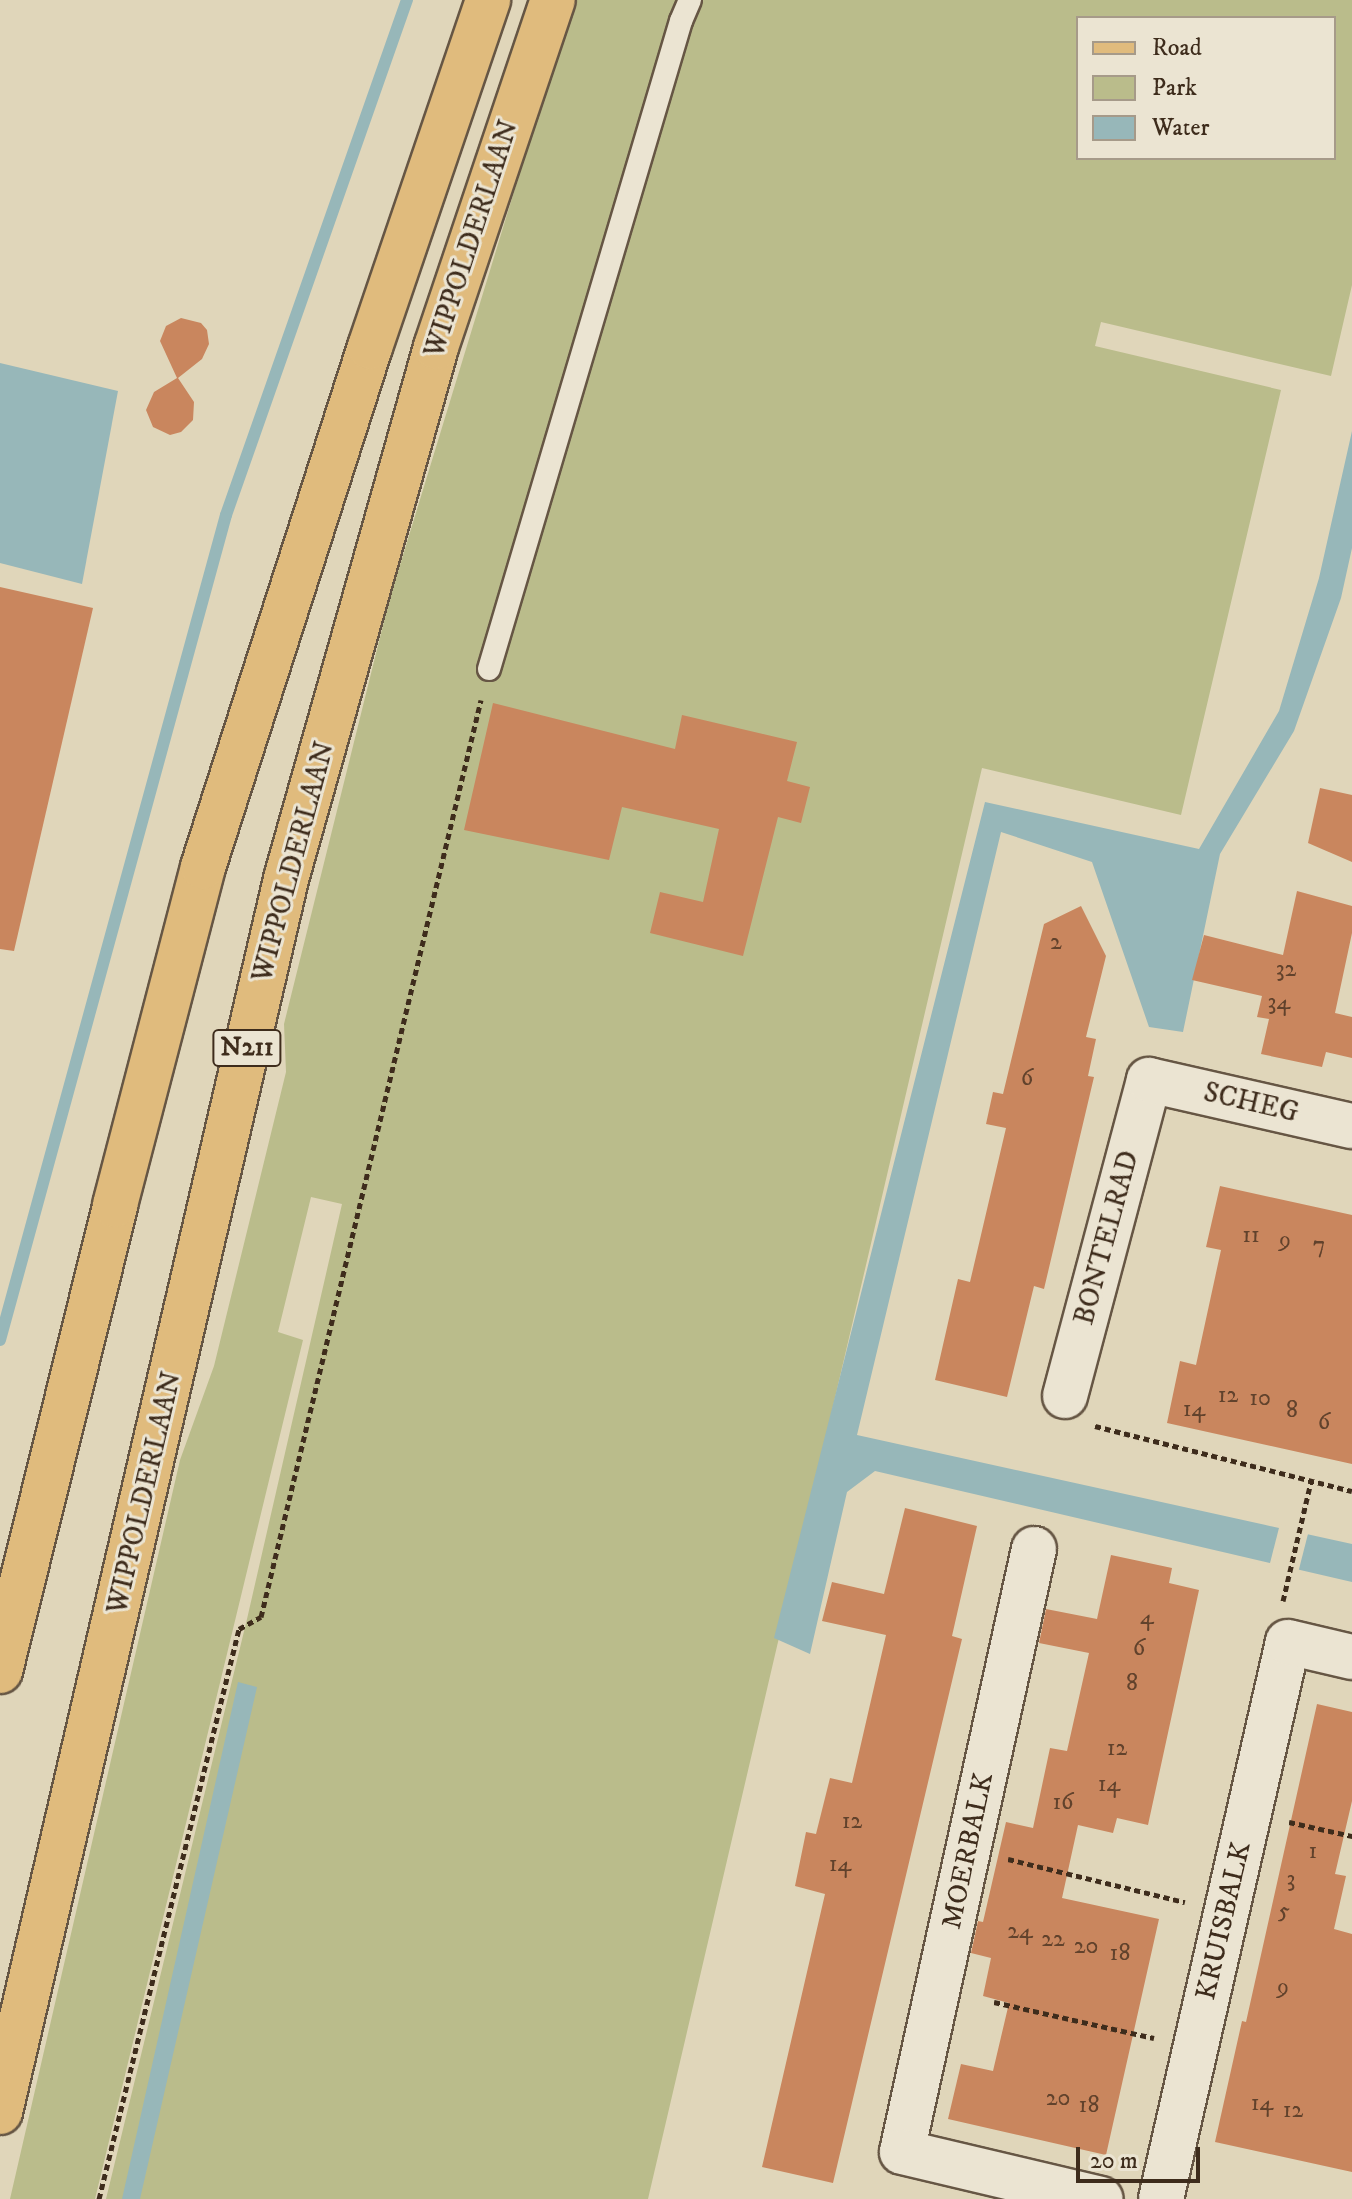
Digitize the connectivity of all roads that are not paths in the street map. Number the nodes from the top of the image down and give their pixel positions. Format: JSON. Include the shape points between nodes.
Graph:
{"nodes":[{"id":1,"x":488,"y":0,"type":"edge"},
{"id":2,"x":553,"y":0,"type":"edge"},
{"id":3,"x":690,"y":0,"type":"edge"},
{"id":4,"x":489,"y":669,"type":"road end"},
{"id":5,"x":1149,"y":1080,"type":"joint"},
{"id":6,"x":1352,"y":1126,"type":"edge"},
{"id":7,"x":1065,"y":1396,"type":"road end"},
{"id":8,"x":1034,"y":1549,"type":"dead end"},
{"id":9,"x":1352,"y":1657,"type":"edge"},
{"id":10,"x":0,"y":1671,"type":"edge"},
{"id":11,"x":0,"y":2112,"type":"edge"},
{"id":12,"x":1076,"y":2196,"type":"edge"},
{"id":13,"x":1161,"y":2199,"type":"edge"}],
"edges":[{"from":1,"to":10,"type":"main road","via":[[203,867]]},
{"from":2,"to":11,"type":"main road","name":"WIPPOLDERLAAN","number":"N211","via":[[436,347],[286,879]]},
{"from":3,"to":4,"type":"lane"},
{"from":5,"to":6,"type":"street","name":"SCHEG"},
{"from":5,"to":7,"type":"street","name":"BONTELRAD"},
{"from":8,"to":12,"type":"street","name":"MOERBALK","via":[[902,2152]]},
{"from":9,"to":13,"type":"street","name":"KRUISBALK","via":[[1288,1642]]}]}
